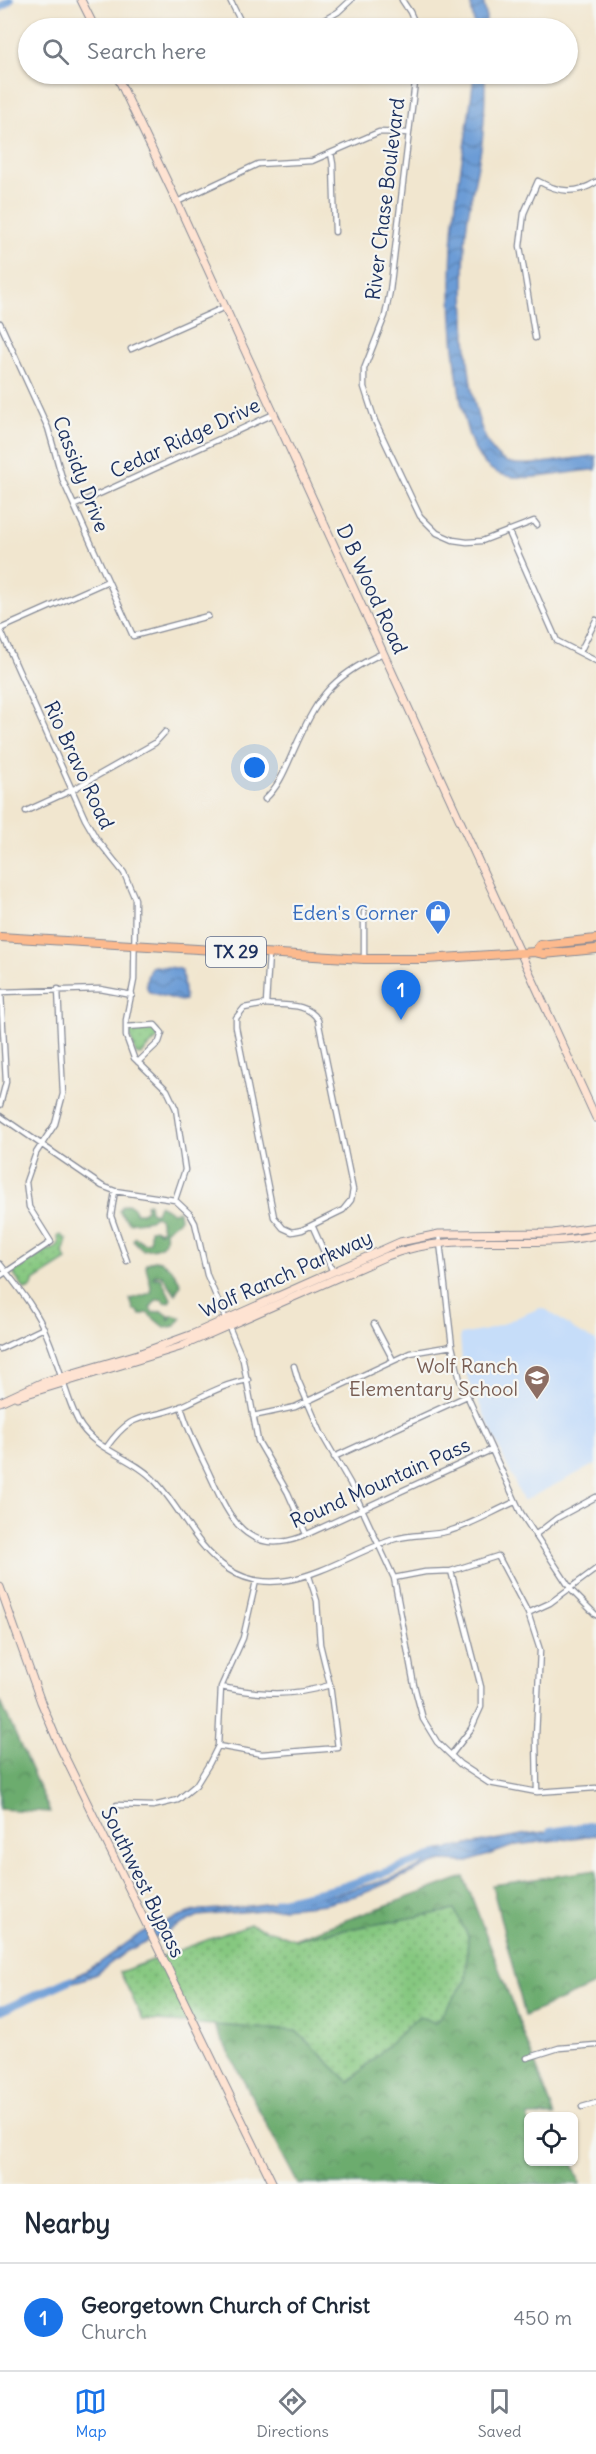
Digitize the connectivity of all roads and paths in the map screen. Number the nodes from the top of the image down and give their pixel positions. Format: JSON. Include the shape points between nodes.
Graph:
{"nodes":[{"id":1,"x":81,"y":0,"type":"edge"},
{"id":2,"x":231,"y":0,"type":"edge"},
{"id":3,"x":351,"y":0,"type":"edge"},
{"id":4,"x":402,"y":0,"type":"edge"},
{"id":5,"x":90,"y":18,"type":"edge"},
{"id":6,"x":239,"y":18,"type":"edge"},
{"id":7,"x":328,"y":18,"type":"edge"},
{"id":8,"x":413,"y":18,"type":"edge"},
{"id":9,"x":121,"y":84,"type":"edge"},
{"id":10,"x":415,"y":84,"type":"edge"},
{"id":11,"x":409,"y":133,"type":"junction"},
{"id":12,"x":331,"y":153,"type":"junction"},
{"id":13,"x":596,"y":182,"type":"edge"},
{"id":14,"x":177,"y":202,"type":"junction"},
{"id":15,"x":335,"y":232,"type":"dead end"},
{"id":16,"x":225,"y":307,"type":"junction"},
{"id":17,"x":0,"y":323,"type":"edge"},
{"id":18,"x":535,"y":338,"type":"dead end"},
{"id":19,"x":131,"y":349,"type":"dead end"},
{"id":20,"x":274,"y":414,"type":"junction"},
{"id":21,"x":75,"y":505,"type":"junction"},
{"id":22,"x":537,"y":525,"type":"dead end"},
{"id":23,"x":508,"y":530,"type":"junction"},
{"id":24,"x":108,"y":581,"type":"junction"},
{"id":25,"x":208,"y":616,"type":"dead end"},
{"id":26,"x":596,"y":620,"type":"edge"},
{"id":27,"x":0,"y":629,"type":"edge"},
{"id":28,"x":580,"y":652,"type":"junction"},
{"id":29,"x":383,"y":653,"type":"junction"},
{"id":30,"x":596,"y":661,"type":"edge"},
{"id":31,"x":165,"y":732,"type":"dead end"},
{"id":32,"x":72,"y":790,"type":"junction"},
{"id":33,"x":265,"y":799,"type":"dead end"},
{"id":34,"x":26,"y":812,"type":"dead end"},
{"id":35,"x":364,"y":912,"type":"dead end"},
{"id":36,"x":0,"y":937,"type":"edge"},
{"id":37,"x":596,"y":939,"type":"edge"},
{"id":38,"x":135,"y":945,"type":"junction"},
{"id":39,"x":596,"y":949,"type":"edge"},
{"id":40,"x":535,"y":951,"type":"junction"},
{"id":41,"x":520,"y":952,"type":"junction"},
{"id":42,"x":269,"y":954,"type":"junction"},
{"id":43,"x":364,"y":959,"type":"junction"},
{"id":44,"x":58,"y":989,"type":"junction"},
{"id":45,"x":1,"y":992,"type":"edge"},
{"id":46,"x":132,"y":995,"type":"junction"},
{"id":47,"x":266,"y":1004,"type":"junction"},
{"id":48,"x":126,"y":1027,"type":"junction"},
{"id":49,"x":138,"y":1062,"type":"junction"},
{"id":50,"x":0,"y":1105,"type":"edge"},
{"id":51,"x":0,"y":1116,"type":"edge"},
{"id":52,"x":596,"y":1118,"type":"edge"},
{"id":53,"x":42,"y":1144,"type":"junction"},
{"id":54,"x":115,"y":1191,"type":"junction"},
{"id":55,"x":175,"y":1200,"type":"junction"},
{"id":56,"x":312,"y":1225,"type":"junction"},
{"id":57,"x":596,"y":1227,"type":"edge"},
{"id":58,"x":596,"y":1235,"type":"edge"},
{"id":59,"x":440,"y":1238,"type":"junction"},
{"id":60,"x":128,"y":1261,"type":"dead end"},
{"id":61,"x":0,"y":1264,"type":"edge"},
{"id":62,"x":6,"y":1272,"type":"junction"},
{"id":63,"x":335,"y":1275,"type":"junction"},
{"id":64,"x":0,"y":1276,"type":"edge"},
{"id":65,"x":228,"y":1324,"type":"junction"},
{"id":66,"x":374,"y":1324,"type":"dead end"},
{"id":67,"x":44,"y":1328,"type":"junction"},
{"id":68,"x":452,"y":1346,"type":"junction"},
{"id":69,"x":0,"y":1349,"type":"edge"},
{"id":70,"x":393,"y":1360,"type":"junction"},
{"id":71,"x":294,"y":1366,"type":"dead end"},
{"id":72,"x":63,"y":1380,"type":"junction"},
{"id":73,"x":248,"y":1380,"type":"junction"},
{"id":74,"x":468,"y":1396,"type":"junction"},
{"id":75,"x":307,"y":1401,"type":"junction"},
{"id":76,"x":0,"y":1402,"type":"edge"},
{"id":77,"x":181,"y":1406,"type":"junction"},
{"id":78,"x":253,"y":1416,"type":"junction"},
{"id":79,"x":106,"y":1448,"type":"junction"},
{"id":80,"x":492,"y":1450,"type":"junction"},
{"id":81,"x":334,"y":1457,"type":"junction"},
{"id":82,"x":596,"y":1497,"type":"edge"},
{"id":83,"x":515,"y":1502,"type":"junction"},
{"id":84,"x":362,"y":1509,"type":"junction"},
{"id":85,"x":306,"y":1534,"type":"junction"},
{"id":86,"x":535,"y":1535,"type":"junction"},
{"id":87,"x":378,"y":1546,"type":"junction"},
{"id":88,"x":596,"y":1569,"type":"edge"},
{"id":89,"x":451,"y":1571,"type":"junction"},
{"id":90,"x":309,"y":1576,"type":"junction"},
{"id":91,"x":394,"y":1578,"type":"junction"},
{"id":92,"x":256,"y":1581,"type":"junction"},
{"id":93,"x":0,"y":1587,"type":"edge"},
{"id":94,"x":570,"y":1588,"type":"junction"},
{"id":95,"x":528,"y":1613,"type":"junction"},
{"id":96,"x":596,"y":1615,"type":"edge"},
{"id":97,"x":330,"y":1685,"type":"junction"},
{"id":98,"x":221,"y":1687,"type":"junction"},
{"id":99,"x":218,"y":1746,"type":"junction"},
{"id":100,"x":451,"y":1755,"type":"junction"},
{"id":101,"x":596,"y":1788,"type":"edge"},
{"id":102,"x":537,"y":1792,"type":"junction"},
{"id":103,"x":117,"y":1805,"type":"dead end"},
{"id":104,"x":596,"y":2045,"type":"edge"},
{"id":105,"x":527,"y":2058,"type":"dead end"},
{"id":106,"x":596,"y":2103,"type":"edge"},
{"id":107,"x":582,"y":2107,"type":"dead end"},
{"id":108,"x":273,"y":2184,"type":"edge"}],
"edges":[{"from":1,"to":5,"type":"street"},
{"from":2,"to":6,"type":"street"},
{"from":3,"to":7,"type":"street"},
{"from":4,"to":8,"type":"street"},
{"from":9,"to":14,"type":"street","name":"D B Wood Road"},
{"from":10,"to":11,"type":"street","name":"River Chase Boulevard"},
{"from":11,"to":12,"type":"street","via":[[379,132]]},
{"from":11,"to":23,"type":"street","name":"River Chase Boulevard","via":[[390,291],[385,316],[364,369],[366,397],[414,505],[431,529],[467,542],[482,541]]},
{"from":12,"to":14,"type":"street","via":[[306,162],[258,164]]},
{"from":12,"to":15,"type":"street"},
{"from":13,"to":18,"type":"street","via":[[571,191],[552,189],[538,181],[524,213],[520,246]]},
{"from":14,"to":16,"type":"street","name":"D B Wood Road"},
{"from":16,"to":19,"type":"street"},
{"from":16,"to":20,"type":"street","name":"D B Wood Road"},
{"from":17,"to":21,"type":"street","name":"Cassidy Drive","via":[[48,428]]},
{"from":20,"to":21,"type":"street","name":"Cedar Ridge Drive"},
{"from":20,"to":29,"type":"street","name":"D B Wood Road"},
{"from":21,"to":24,"type":"street","name":"Cassidy Drive"},
{"from":22,"to":23,"type":"street","name":"River Chase Boulevard","via":[[534,521]]},
{"from":23,"to":28,"type":"street","via":[[553,633],[560,644]]},
{"from":24,"to":25,"type":"street","name":"Cassidy Drive","via":[[133,636]]},
{"from":24,"to":27,"type":"street"},
{"from":26,"to":28,"type":"street"},
{"from":27,"to":32,"type":"street","name":"Rio Bravo Road"},
{"from":28,"to":30,"type":"street"},
{"from":29,"to":33,"type":"street","via":[[342,675],[324,693],[276,789]]},
{"from":29,"to":41,"type":"street","name":"D B Wood Road"},
{"from":31,"to":32,"type":"street","via":[[155,743]]},
{"from":32,"to":34,"type":"street"},
{"from":32,"to":38,"type":"street","name":"Rio Bravo Road","via":[[90,829],[132,888]]},
{"from":35,"to":43,"type":"street"},
{"from":36,"to":38,"type":"main road","number":"TX 29"},
{"from":37,"to":40,"type":"main road","number":"TX 29","via":[[540,945]]},
{"from":38,"to":42,"type":"main road","number":"TX 29"},
{"from":38,"to":46,"type":"street","name":"Rio Bravo Road"},
{"from":39,"to":40,"type":"main road","number":"TX 29","via":[[544,954]]},
{"from":40,"to":41,"type":"main road","number":"TX 29"},
{"from":41,"to":43,"type":"main road","number":"TX 29"},
{"from":41,"to":52,"type":"street","name":"D B Wood Road"},
{"from":42,"to":43,"type":"main road","number":"TX 29"},
{"from":42,"to":47,"type":"street"},
{"from":44,"to":45,"type":"street"},
{"from":44,"to":46,"type":"street","via":[[100,989]]},
{"from":44,"to":53,"type":"street","via":[[63,1094],[55,1124]]},
{"from":45,"to":50,"type":"street","via":[[6,1082]]},
{"from":46,"to":48,"type":"street","name":"Rio Bravo Road"},
{"from":47,"to":56,"type":"street","via":[[244,1008],[236,1022],[274,1217],[292,1232]]},
{"from":47,"to":56,"type":"street","via":[[308,1009],[319,1023],[352,1195],[343,1210]]},
{"from":48,"to":49,"type":"street","via":[[128,1044]]},
{"from":48,"to":49,"type":"street","via":[[155,1025],[162,1033],[161,1039]]},
{"from":49,"to":55,"type":"street","via":[[167,1090],[176,1109],[185,1170]]},
{"from":51,"to":53,"type":"street"},
{"from":53,"to":54,"type":"street","via":[[92,1180]]},
{"from":53,"to":62,"type":"street","via":[[30,1164],[26,1190],[34,1216],[51,1242]]},
{"from":54,"to":55,"type":"street"},
{"from":54,"to":60,"type":"street","via":[[111,1216]]},
{"from":55,"to":65,"type":"street","via":[[195,1223],[204,1267]]},
{"from":56,"to":63,"type":"street"},
{"from":57,"to":59,"type":"street","name":"Wolf Ranch Parkway"},
{"from":58,"to":59,"type":"street","name":"Wolf Ranch Parkway","via":[[556,1241]]},
{"from":59,"to":63,"type":"street","name":"Wolf Ranch Parkway","via":[[392,1244]]},
{"from":59,"to":68,"type":"street"},
{"from":61,"to":62,"type":"street"},
{"from":62,"to":64,"type":"street"},
{"from":62,"to":67,"type":"street"},
{"from":63,"to":65,"type":"street","name":"Wolf Ranch Parkway"},
{"from":65,"to":72,"type":"street","name":"Wolf Ranch Parkway"},
{"from":65,"to":73,"type":"street"},
{"from":66,"to":70,"type":"street"},
{"from":67,"to":69,"type":"street"},
{"from":67,"to":72,"type":"street"},
{"from":68,"to":70,"type":"street"},
{"from":68,"to":74,"type":"street","via":[[458,1375]]},
{"from":70,"to":75,"type":"street"},
{"from":71,"to":75,"type":"street"},
{"from":72,"to":76,"type":"street","name":"Wolf Ranch Parkway","via":[[31,1387]]},
{"from":72,"to":79,"type":"street","via":[[81,1425]]},
{"from":73,"to":77,"type":"street","via":[[220,1386]]},
{"from":73,"to":78,"type":"street"},
{"from":74,"to":80,"type":"street"},
{"from":74,"to":81,"type":"street"},
{"from":75,"to":78,"type":"street","via":[[286,1410]]},
{"from":75,"to":81,"type":"street"},
{"from":77,"to":79,"type":"street","via":[[130,1422]]},
{"from":77,"to":85,"type":"street","name":"Round Mountain Pass","via":[[234,1522],[250,1535],[268,1541],[286,1541]]},
{"from":78,"to":85,"type":"street","via":[[261,1446]]},
{"from":79,"to":92,"type":"street","via":[[153,1478],[209,1555]]},
{"from":80,"to":83,"type":"street"},
{"from":80,"to":84,"type":"street","name":"Round Mountain Pass"},
{"from":81,"to":84,"type":"street"},
{"from":82,"to":86,"type":"street"},
{"from":83,"to":86,"type":"street"},
{"from":83,"to":87,"type":"street","via":[[452,1531],[397,1539]]},
{"from":84,"to":85,"type":"street","name":"Round Mountain Pass"},
{"from":84,"to":87,"type":"street"},
{"from":86,"to":94,"type":"street"},
{"from":87,"to":90,"type":"street"},
{"from":87,"to":91,"type":"street"},
{"from":88,"to":94,"type":"street"},
{"from":89,"to":91,"type":"street"},
{"from":89,"to":95,"type":"street","via":[[498,1556]]},
{"from":89,"to":100,"type":"street","via":[[481,1687],[481,1707],[471,1729]]},
{"from":90,"to":92,"type":"street"},
{"from":90,"to":97,"type":"street","via":[[317,1601],[320,1644]]},
{"from":91,"to":100,"type":"street","via":[[423,1719],[437,1742]]},
{"from":92,"to":98,"type":"street","via":[[243,1638]]},
{"from":93,"to":108,"type":"street","name":"Southwest Bypass","via":[[41,1702],[73,1775]]},
{"from":94,"to":95,"type":"street"},
{"from":94,"to":96,"type":"street"},
{"from":95,"to":102,"type":"street","via":[[540,1650]]},
{"from":97,"to":98,"type":"street","via":[[308,1692],[258,1694]]},
{"from":97,"to":99,"type":"street","via":[[338,1748],[262,1754]]},
{"from":98,"to":99,"type":"street"},
{"from":99,"to":103,"type":"street","via":[[196,1785],[178,1800],[153,1806]]},
{"from":100,"to":102,"type":"street","via":[[489,1783]]},
{"from":101,"to":102,"type":"street"},
{"from":104,"to":105,"type":"street","via":[[559,2048]]},
{"from":106,"to":107,"type":"street"}]}
